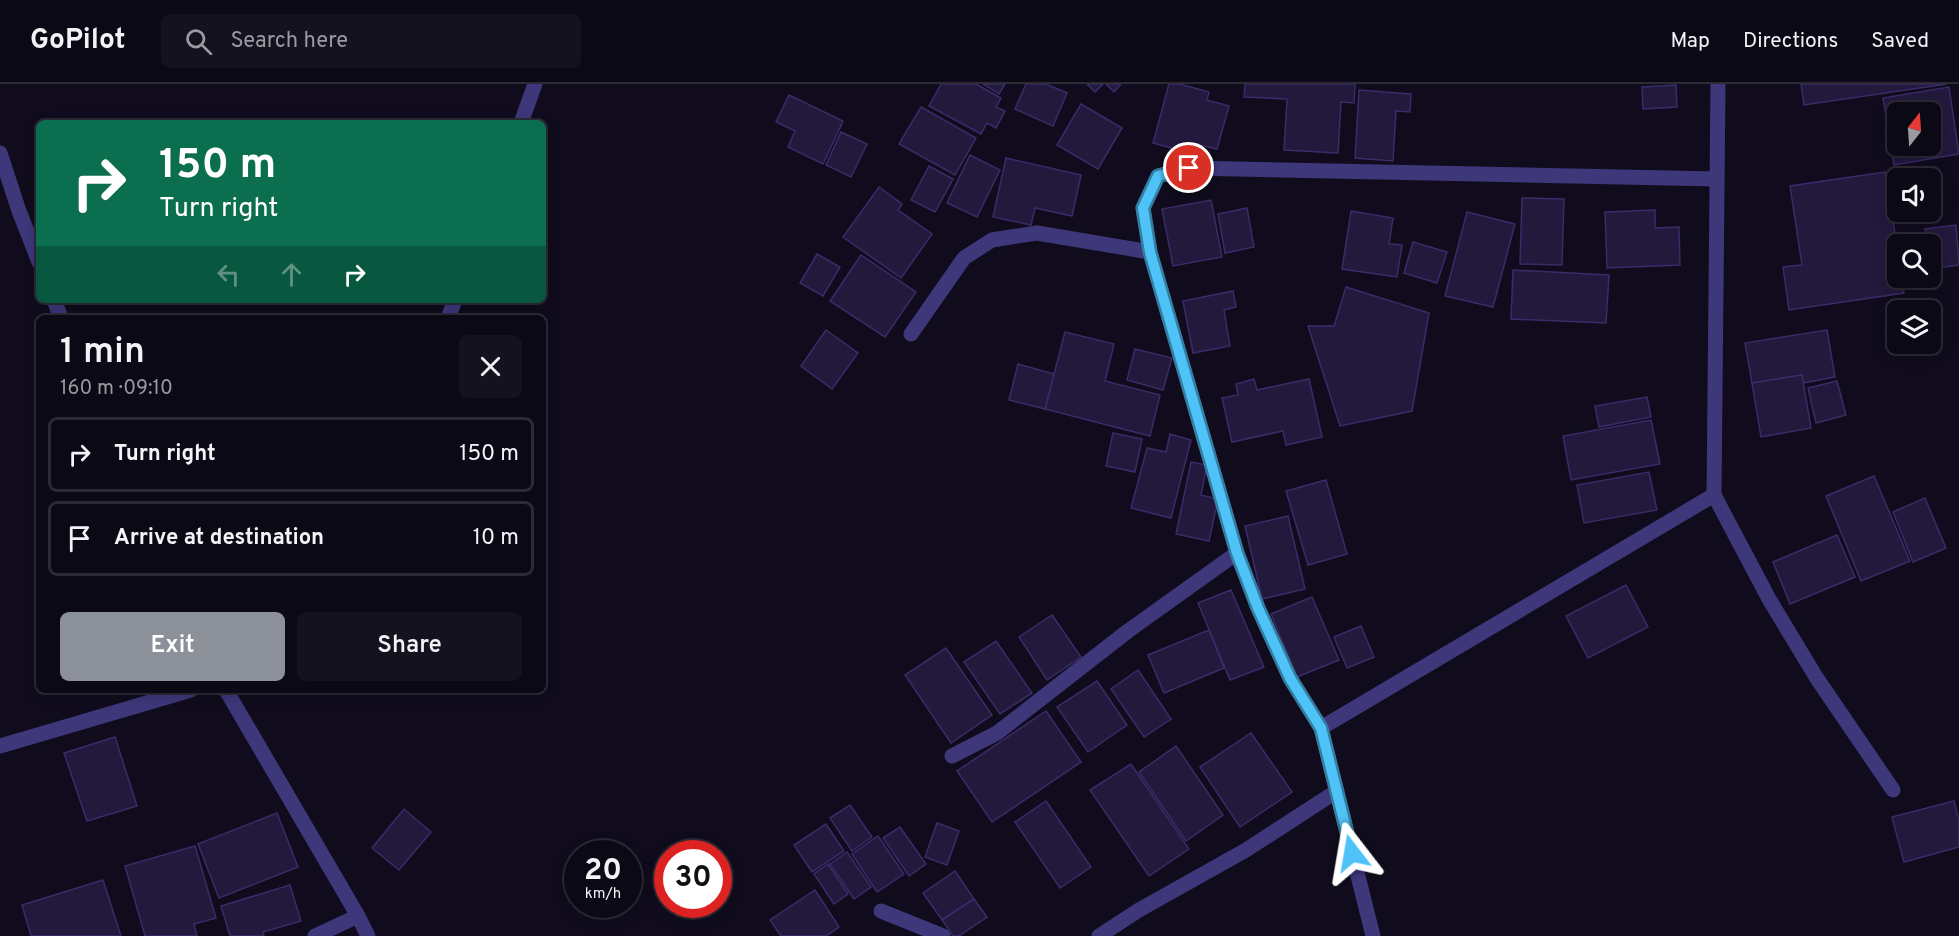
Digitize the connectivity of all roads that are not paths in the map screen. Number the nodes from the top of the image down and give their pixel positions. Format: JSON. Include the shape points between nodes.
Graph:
{"nodes":[{"id":1,"x":535,"y":84,"type":"edge"},
{"id":2,"x":1718,"y":84,"type":"edge"},
{"id":3,"x":522,"y":120,"type":"edge"},
{"id":4,"x":0,"y":153,"type":"edge"},
{"id":5,"x":1717,"y":179,"type":"junction"},
{"id":6,"x":1150,"y":252,"type":"junction"},
{"id":7,"x":36,"y":254,"type":"edge"},
{"id":8,"x":910,"y":334,"type":"dead end"},
{"id":9,"x":1714,"y":495,"type":"junction"},
{"id":10,"x":1237,"y":553,"type":"junction"},
{"id":11,"x":181,"y":693,"type":"edge"},
{"id":12,"x":228,"y":693,"type":"edge"},
{"id":13,"x":1321,"y":728,"type":"junction"},
{"id":14,"x":0,"y":746,"type":"edge"},
{"id":15,"x":952,"y":756,"type":"dead end"},
{"id":16,"x":1893,"y":790,"type":"dead end"},
{"id":17,"x":1337,"y":791,"type":"junction"},
{"id":18,"x":881,"y":911,"type":"dead end"},
{"id":19,"x":358,"y":916,"type":"junction"},
{"id":20,"x":315,"y":936,"type":"edge"},
{"id":21,"x":368,"y":936,"type":"edge"},
{"id":22,"x":943,"y":936,"type":"edge"},
{"id":23,"x":1099,"y":936,"type":"edge"},
{"id":24,"x":1373,"y":936,"type":"edge"}],
"edges":[{"from":1,"to":3,"type":"street"},
{"from":2,"to":5,"type":"street"},
{"from":4,"to":7,"type":"street"},
{"from":5,"to":6,"type":"street","via":[[1189,168],[1158,176],[1143,208]]},
{"from":5,"to":9,"type":"street"},
{"from":6,"to":8,"type":"street","via":[[1037,233],[992,240],[964,258]]},
{"from":6,"to":10,"type":"street"},
{"from":9,"to":13,"type":"street"},
{"from":9,"to":16,"type":"street","via":[[1816,677]]},
{"from":10,"to":13,"type":"street","via":[[1290,678]]},
{"from":10,"to":15,"type":"street","via":[[997,733]]},
{"from":11,"to":14,"type":"street"},
{"from":12,"to":19,"type":"street"},
{"from":13,"to":17,"type":"street"},
{"from":17,"to":23,"type":"street","via":[[1246,850]]},
{"from":17,"to":24,"type":"street"},
{"from":18,"to":22,"type":"street"},
{"from":19,"to":20,"type":"street"},
{"from":19,"to":21,"type":"street"}]}
